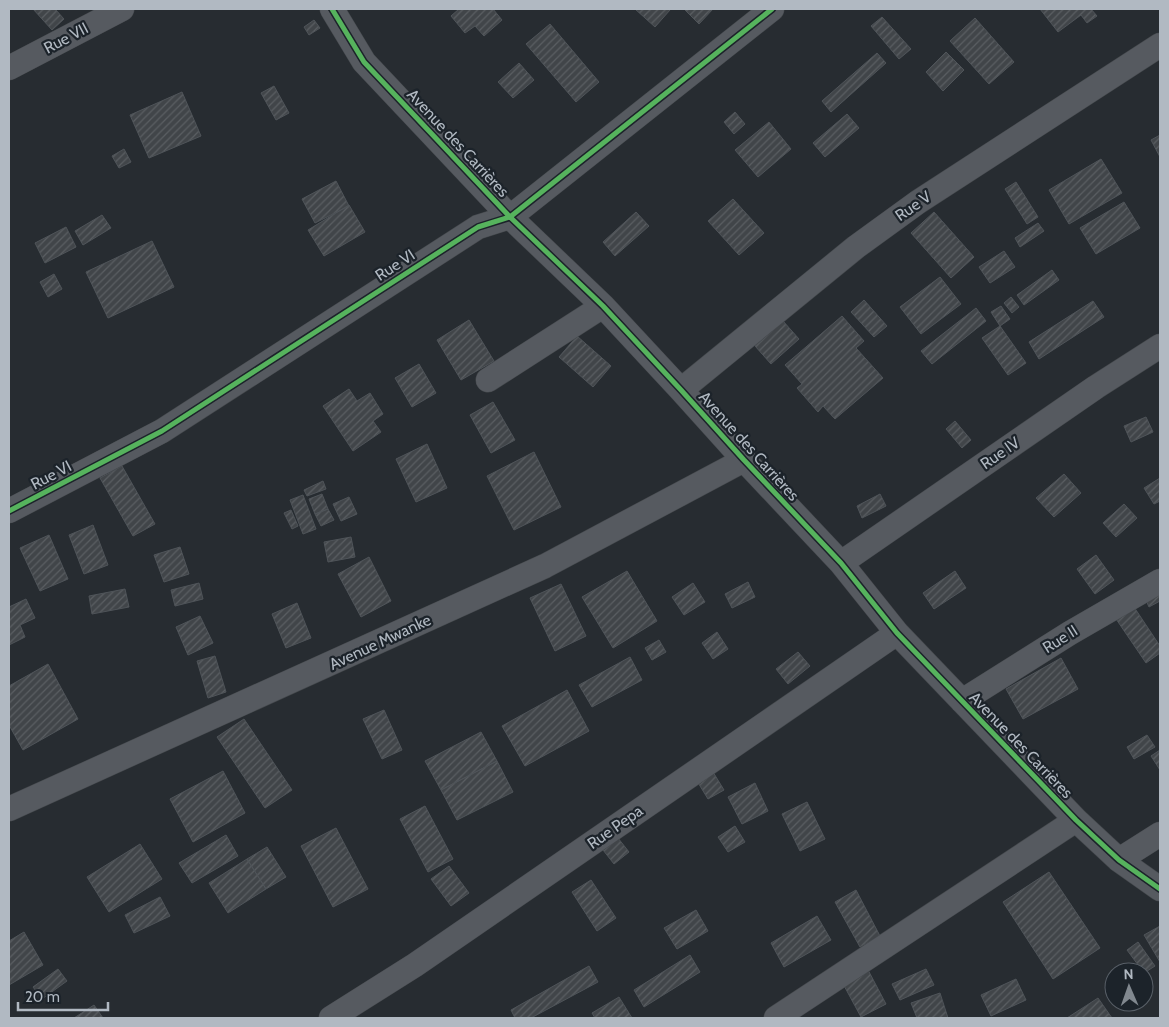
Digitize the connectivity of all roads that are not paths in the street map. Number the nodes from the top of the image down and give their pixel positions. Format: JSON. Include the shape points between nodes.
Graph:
{"nodes":[{"id":1,"x":122,"y":9,"type":"edge"},
{"id":2,"x":332,"y":9,"type":"edge"},
{"id":3,"x":772,"y":9,"type":"edge"},
{"id":4,"x":1160,"y":45,"type":"edge"},
{"id":5,"x":9,"y":68,"type":"edge"},
{"id":6,"x":510,"y":217,"type":"junction"},
{"id":7,"x":603,"y":306,"type":"junction"},
{"id":8,"x":1160,"y":346,"type":"edge"},
{"id":9,"x":488,"y":380,"type":"dead end"},
{"id":10,"x":681,"y":390,"type":"junction"},
{"id":11,"x":744,"y":460,"type":"junction"},
{"id":12,"x":9,"y":511,"type":"edge"},
{"id":13,"x":841,"y":563,"type":"junction"},
{"id":14,"x":1160,"y":581,"type":"edge"},
{"id":15,"x":896,"y":633,"type":"junction"},
{"id":16,"x":962,"y":701,"type":"junction"},
{"id":17,"x":9,"y":809,"type":"edge"},
{"id":18,"x":1076,"y":820,"type":"junction"},
{"id":19,"x":1160,"y":834,"type":"edge"},
{"id":20,"x":1119,"y":860,"type":"junction"},
{"id":21,"x":1160,"y":889,"type":"edge"},
{"id":22,"x":331,"y":1018,"type":"edge"},
{"id":23,"x":776,"y":1018,"type":"edge"}],
"edges":[{"from":1,"to":5,"type":"street","name":"Rue VII"},
{"from":2,"to":6,"type":"street","name":"Avenue des Carrières","via":[[364,62]]},
{"from":3,"to":6,"type":"street","name":"Rue VI"},
{"from":4,"to":10,"type":"street","name":"Rue V","via":[[918,202],[856,247]]},
{"from":6,"to":7,"type":"street","name":"Avenue des Carrières"},
{"from":6,"to":12,"type":"street","name":"Rue VI","via":[[478,227],[162,431]]},
{"from":7,"to":9,"type":"street"},
{"from":7,"to":10,"type":"street","name":"Avenue des Carrières"},
{"from":8,"to":13,"type":"street","name":"Rue IV"},
{"from":10,"to":11,"type":"street","name":"Avenue des Carrières"},
{"from":11,"to":13,"type":"street","name":"Avenue des Carrières"},
{"from":11,"to":17,"type":"street","name":"Avenue Mwanke","via":[[545,566]]},
{"from":13,"to":15,"type":"street","name":"Avenue des Carrières"},
{"from":14,"to":16,"type":"street","name":"Rue II"},
{"from":15,"to":16,"type":"street","name":"Avenue des Carrières"},
{"from":15,"to":22,"type":"street","name":"Rue Pepa","via":[[416,965]]},
{"from":16,"to":18,"type":"street","name":"Avenue des Carrières"},
{"from":18,"to":20,"type":"street","name":"Avenue des Carrières"},
{"from":18,"to":23,"type":"street"},
{"from":19,"to":20,"type":"street"},
{"from":20,"to":21,"type":"street","name":"Avenue des Carrières"}]}
